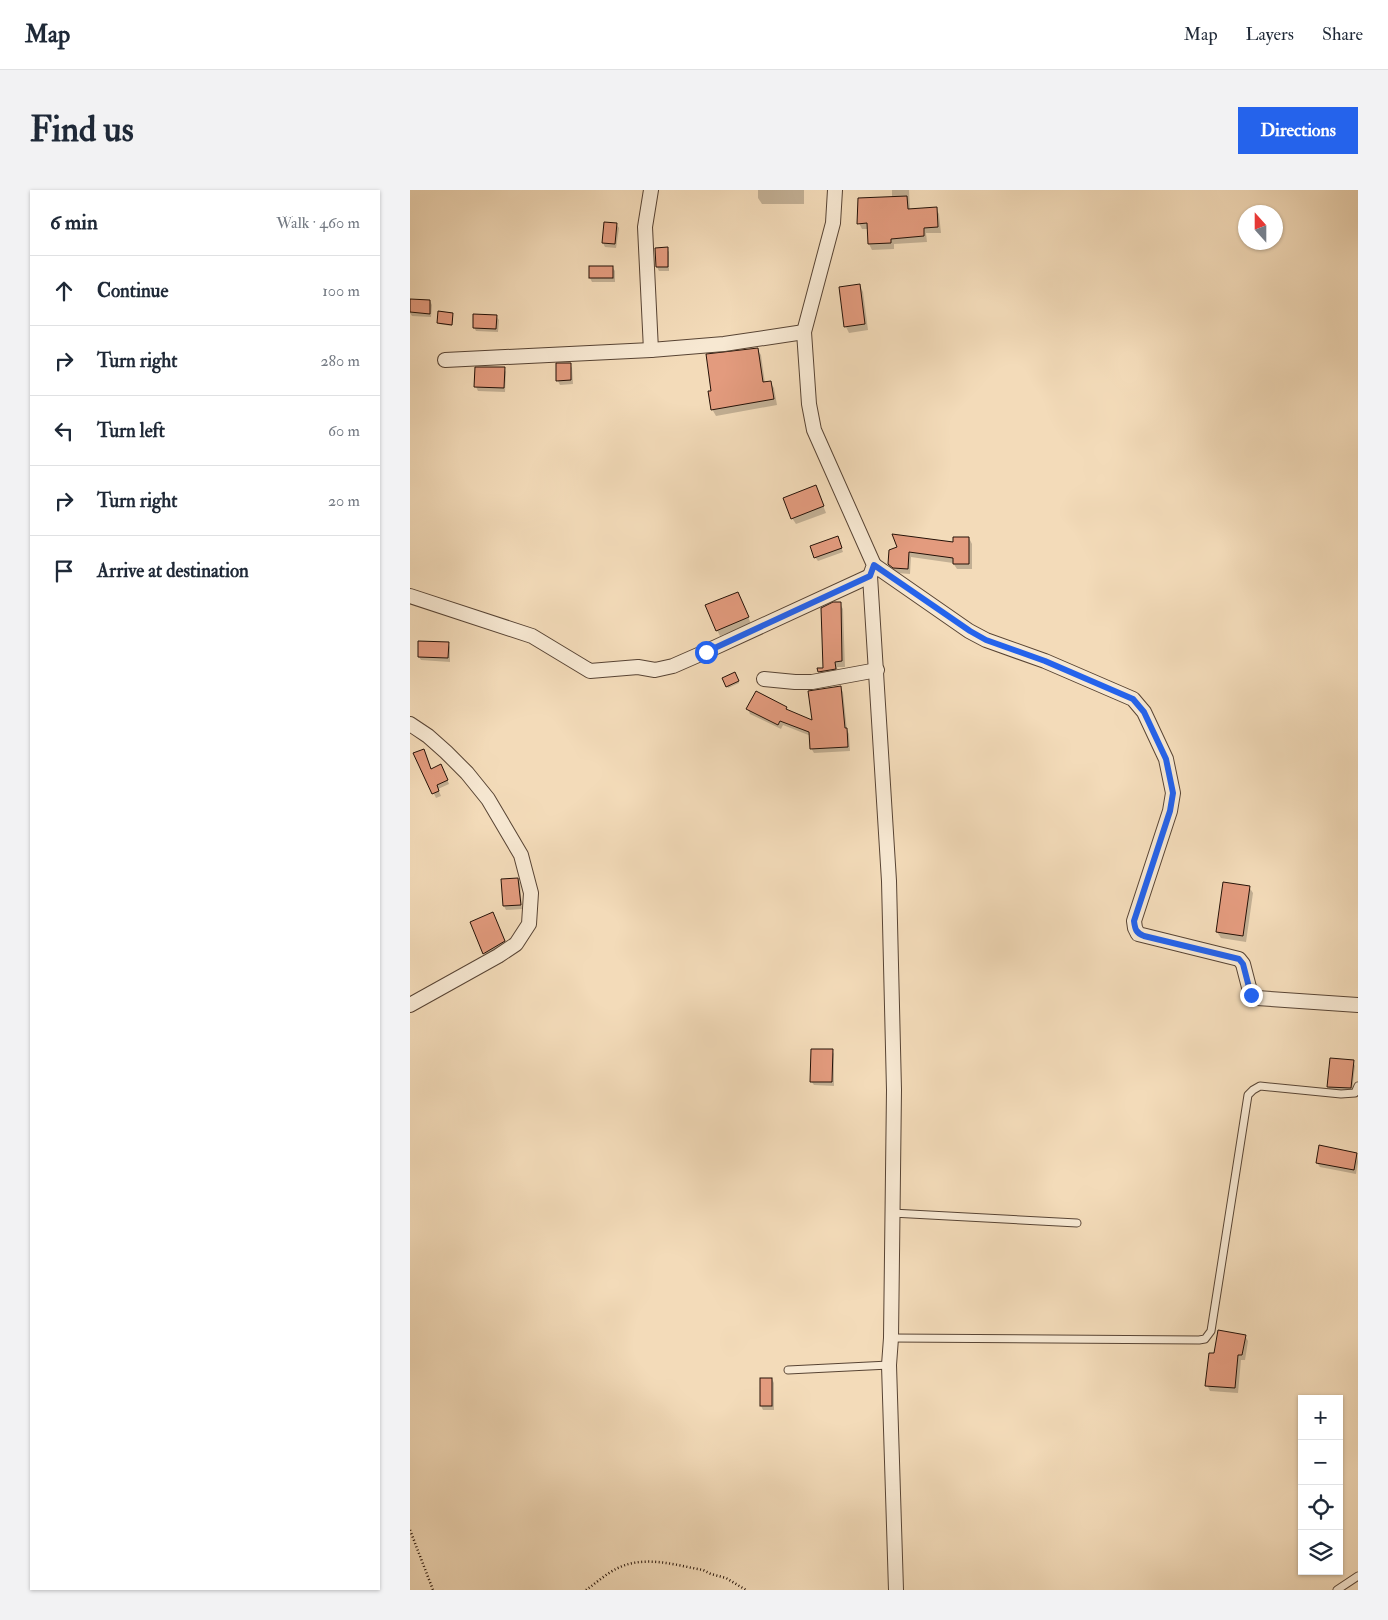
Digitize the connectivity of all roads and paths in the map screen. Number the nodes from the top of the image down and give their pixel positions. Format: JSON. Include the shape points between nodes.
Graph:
{"nodes":[{"id":1,"x":651,"y":190,"type":"edge"},
{"id":2,"x":835,"y":190,"type":"edge"},
{"id":3,"x":804,"y":332,"type":"junction"},
{"id":4,"x":651,"y":350,"type":"junction"},
{"id":5,"x":445,"y":360,"type":"dead end"},
{"id":6,"x":872,"y":570,"type":"junction"},
{"id":7,"x":410,"y":596,"type":"edge"},
{"id":8,"x":877,"y":670,"type":"junction"},
{"id":9,"x":764,"y":679,"type":"dead end"},
{"id":10,"x":410,"y":724,"type":"edge"},
{"id":11,"x":410,"y":1005,"type":"edge"},
{"id":12,"x":1358,"y":1005,"type":"edge"},
{"id":13,"x":1358,"y":1086,"type":"edge"},
{"id":14,"x":892,"y":1213,"type":"junction"},
{"id":15,"x":1077,"y":1223,"type":"dead end"},
{"id":16,"x":891,"y":1338,"type":"junction"},
{"id":17,"x":889,"y":1365,"type":"junction"},
{"id":18,"x":788,"y":1370,"type":"dead end"},
{"id":19,"x":410,"y":1530,"type":"edge"},
{"id":20,"x":1358,"y":1576,"type":"edge"},
{"id":21,"x":433,"y":1590,"type":"edge"},
{"id":22,"x":586,"y":1590,"type":"edge"},
{"id":23,"x":746,"y":1590,"type":"edge"},
{"id":24,"x":896,"y":1590,"type":"edge"},
{"id":25,"x":1337,"y":1590,"type":"edge"}],
"edges":[{"from":1,"to":4,"type":"street","via":[[645,227]]},
{"from":2,"to":3,"type":"street","via":[[833,223]]},
{"from":3,"to":4,"type":"street","via":[[724,344]]},
{"from":3,"to":6,"type":"street","via":[[814,430]]},
{"from":4,"to":5,"type":"street"},
{"from":6,"to":7,"type":"street","via":[[706,652],[674,666],[655,670],[638,667],[590,671],[532,636]]},
{"from":6,"to":8,"type":"street"},
{"from":6,"to":12,"type":"street","via":[[978,635],[1117,691],[1133,699],[1144,712],[1166,759],[1173,793],[1134,921],[1138,934],[1239,959],[1251,995],[1258,998]]},
{"from":8,"to":9,"type":"street","via":[[812,682]]},
{"from":8,"to":14,"type":"street","via":[[889,881],[894,1090]]},
{"from":10,"to":11,"type":"street","via":[[446,752],[488,799],[521,855],[531,893],[529,924],[516,944]]},
{"from":13,"to":16,"type":"lane","via":[[1355,1093],[1341,1094],[1260,1086],[1248,1095],[1211,1331],[1205,1339]]},
{"from":14,"to":15,"type":"lane"},
{"from":14,"to":16,"type":"street"},
{"from":16,"to":17,"type":"street"},
{"from":17,"to":18,"type":"lane"},
{"from":17,"to":24,"type":"street"},
{"from":19,"to":21,"type":"path"},
{"from":20,"to":25,"type":"lane"},
{"from":22,"to":23,"type":"path","via":[[617,1568],[645,1560],[703,1570]]}]}
